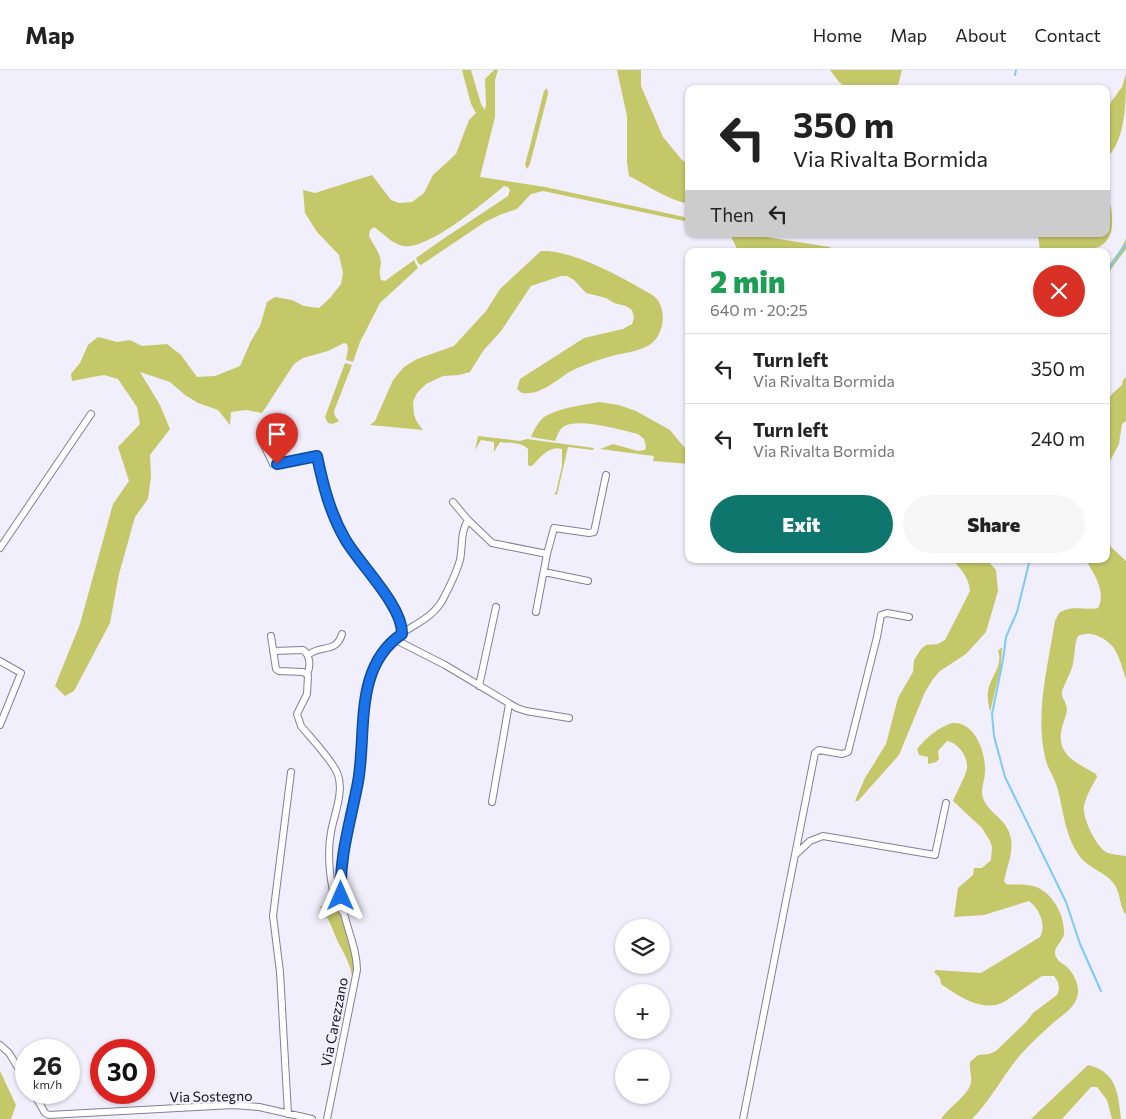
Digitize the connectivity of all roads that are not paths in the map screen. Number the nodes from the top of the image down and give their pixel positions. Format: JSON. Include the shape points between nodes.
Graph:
{"nodes":[{"id":1,"x":91,"y":414,"type":"dead end"},
{"id":2,"x":262,"y":441,"type":"dead end"},
{"id":3,"x":606,"y":475,"type":"dead end"},
{"id":4,"x":453,"y":502,"type":"dead end"},
{"id":5,"x":468,"y":520,"type":"junction"},
{"id":6,"x":0,"y":548,"type":"edge"},
{"id":7,"x":547,"y":554,"type":"junction"},
{"id":8,"x":544,"y":572,"type":"junction"},
{"id":9,"x":588,"y":581,"type":"dead end"},
{"id":10,"x":496,"y":607,"type":"dead end"},
{"id":11,"x":536,"y":612,"type":"dead end"},
{"id":12,"x":909,"y":617,"type":"dead end"},
{"id":13,"x":342,"y":634,"type":"dead end"},
{"id":14,"x":402,"y":634,"type":"junction"},
{"id":15,"x":271,"y":636,"type":"dead end"},
{"id":16,"x":394,"y":639,"type":"junction"},
{"id":17,"x":273,"y":651,"type":"junction"},
{"id":18,"x":308,"y":655,"type":"junction"},
{"id":19,"x":0,"y":661,"type":"edge"},
{"id":20,"x":307,"y":674,"type":"junction"},
{"id":21,"x":479,"y":686,"type":"junction"},
{"id":22,"x":509,"y":704,"type":"junction"},
{"id":23,"x":568,"y":718,"type":"dead end"},
{"id":24,"x":0,"y":724,"type":"edge"},
{"id":25,"x":291,"y":772,"type":"dead end"},
{"id":26,"x":492,"y":802,"type":"dead end"},
{"id":27,"x":946,"y":803,"type":"dead end"},
{"id":28,"x":795,"y":855,"type":"junction"},
{"id":29,"x":343,"y":912,"type":"junction"},
{"id":30,"x":0,"y":1045,"type":"edge"},
{"id":31,"x":15,"y":1063,"type":"edge"},
{"id":32,"x":40,"y":1104,"type":"edge"},
{"id":33,"x":288,"y":1114,"type":"junction"},
{"id":34,"x":312,"y":1119,"type":"edge"},
{"id":35,"x":327,"y":1119,"type":"edge"},
{"id":36,"x":742,"y":1119,"type":"edge"}],
"edges":[{"from":1,"to":6,"type":"street"},
{"from":2,"to":14,"type":"street","via":[[273,464],[317,456],[324,491],[339,527],[395,610],[402,623]]},
{"from":3,"to":7,"type":"street","via":[[594,532],[554,528]]},
{"from":4,"to":5,"type":"street"},
{"from":5,"to":7,"type":"street","via":[[494,544]]},
{"from":5,"to":14,"type":"street","name":"Via Carezzano","via":[[462,532],[454,578],[442,601],[430,615]]},
{"from":7,"to":8,"type":"street"},
{"from":8,"to":9,"type":"street"},
{"from":8,"to":11,"type":"street"},
{"from":10,"to":21,"type":"street"},
{"from":12,"to":28,"type":"street","via":[[881,615],[849,750],[842,754],[820,750],[815,753]]},
{"from":13,"to":18,"type":"street","via":[[333,647]]},
{"from":14,"to":16,"type":"street","name":"Via Carezzano"},
{"from":15,"to":17,"type":"street"},
{"from":16,"to":21,"type":"street"},
{"from":16,"to":29,"type":"street","name":"Via Carezzano","via":[[380,654],[366,693],[358,782],[342,859],[340,886]]},
{"from":17,"to":18,"type":"street","via":[[303,650]]},
{"from":17,"to":20,"type":"street","via":[[279,671]]},
{"from":18,"to":20,"type":"street"},
{"from":19,"to":24,"type":"street","via":[[21,673]]},
{"from":20,"to":29,"type":"street","via":[[306,694],[297,718],[339,776],[329,851],[334,896]]},
{"from":21,"to":22,"type":"street"},
{"from":22,"to":23,"type":"street","via":[[526,711]]},
{"from":22,"to":26,"type":"street"},
{"from":25,"to":33,"type":"street","via":[[273,916],[280,972]]},
{"from":27,"to":28,"type":"street","via":[[935,856],[823,836],[810,841]]},
{"from":28,"to":36,"type":"street"},
{"from":29,"to":35,"type":"street","name":"Via Carezzano","via":[[357,970]]},
{"from":30,"to":31,"type":"street"},
{"from":32,"to":33,"type":"street","name":"Via Sostegno","via":[[49,1115],[233,1105]]},
{"from":33,"to":34,"type":"street","name":"Via Sostegno"}]}
